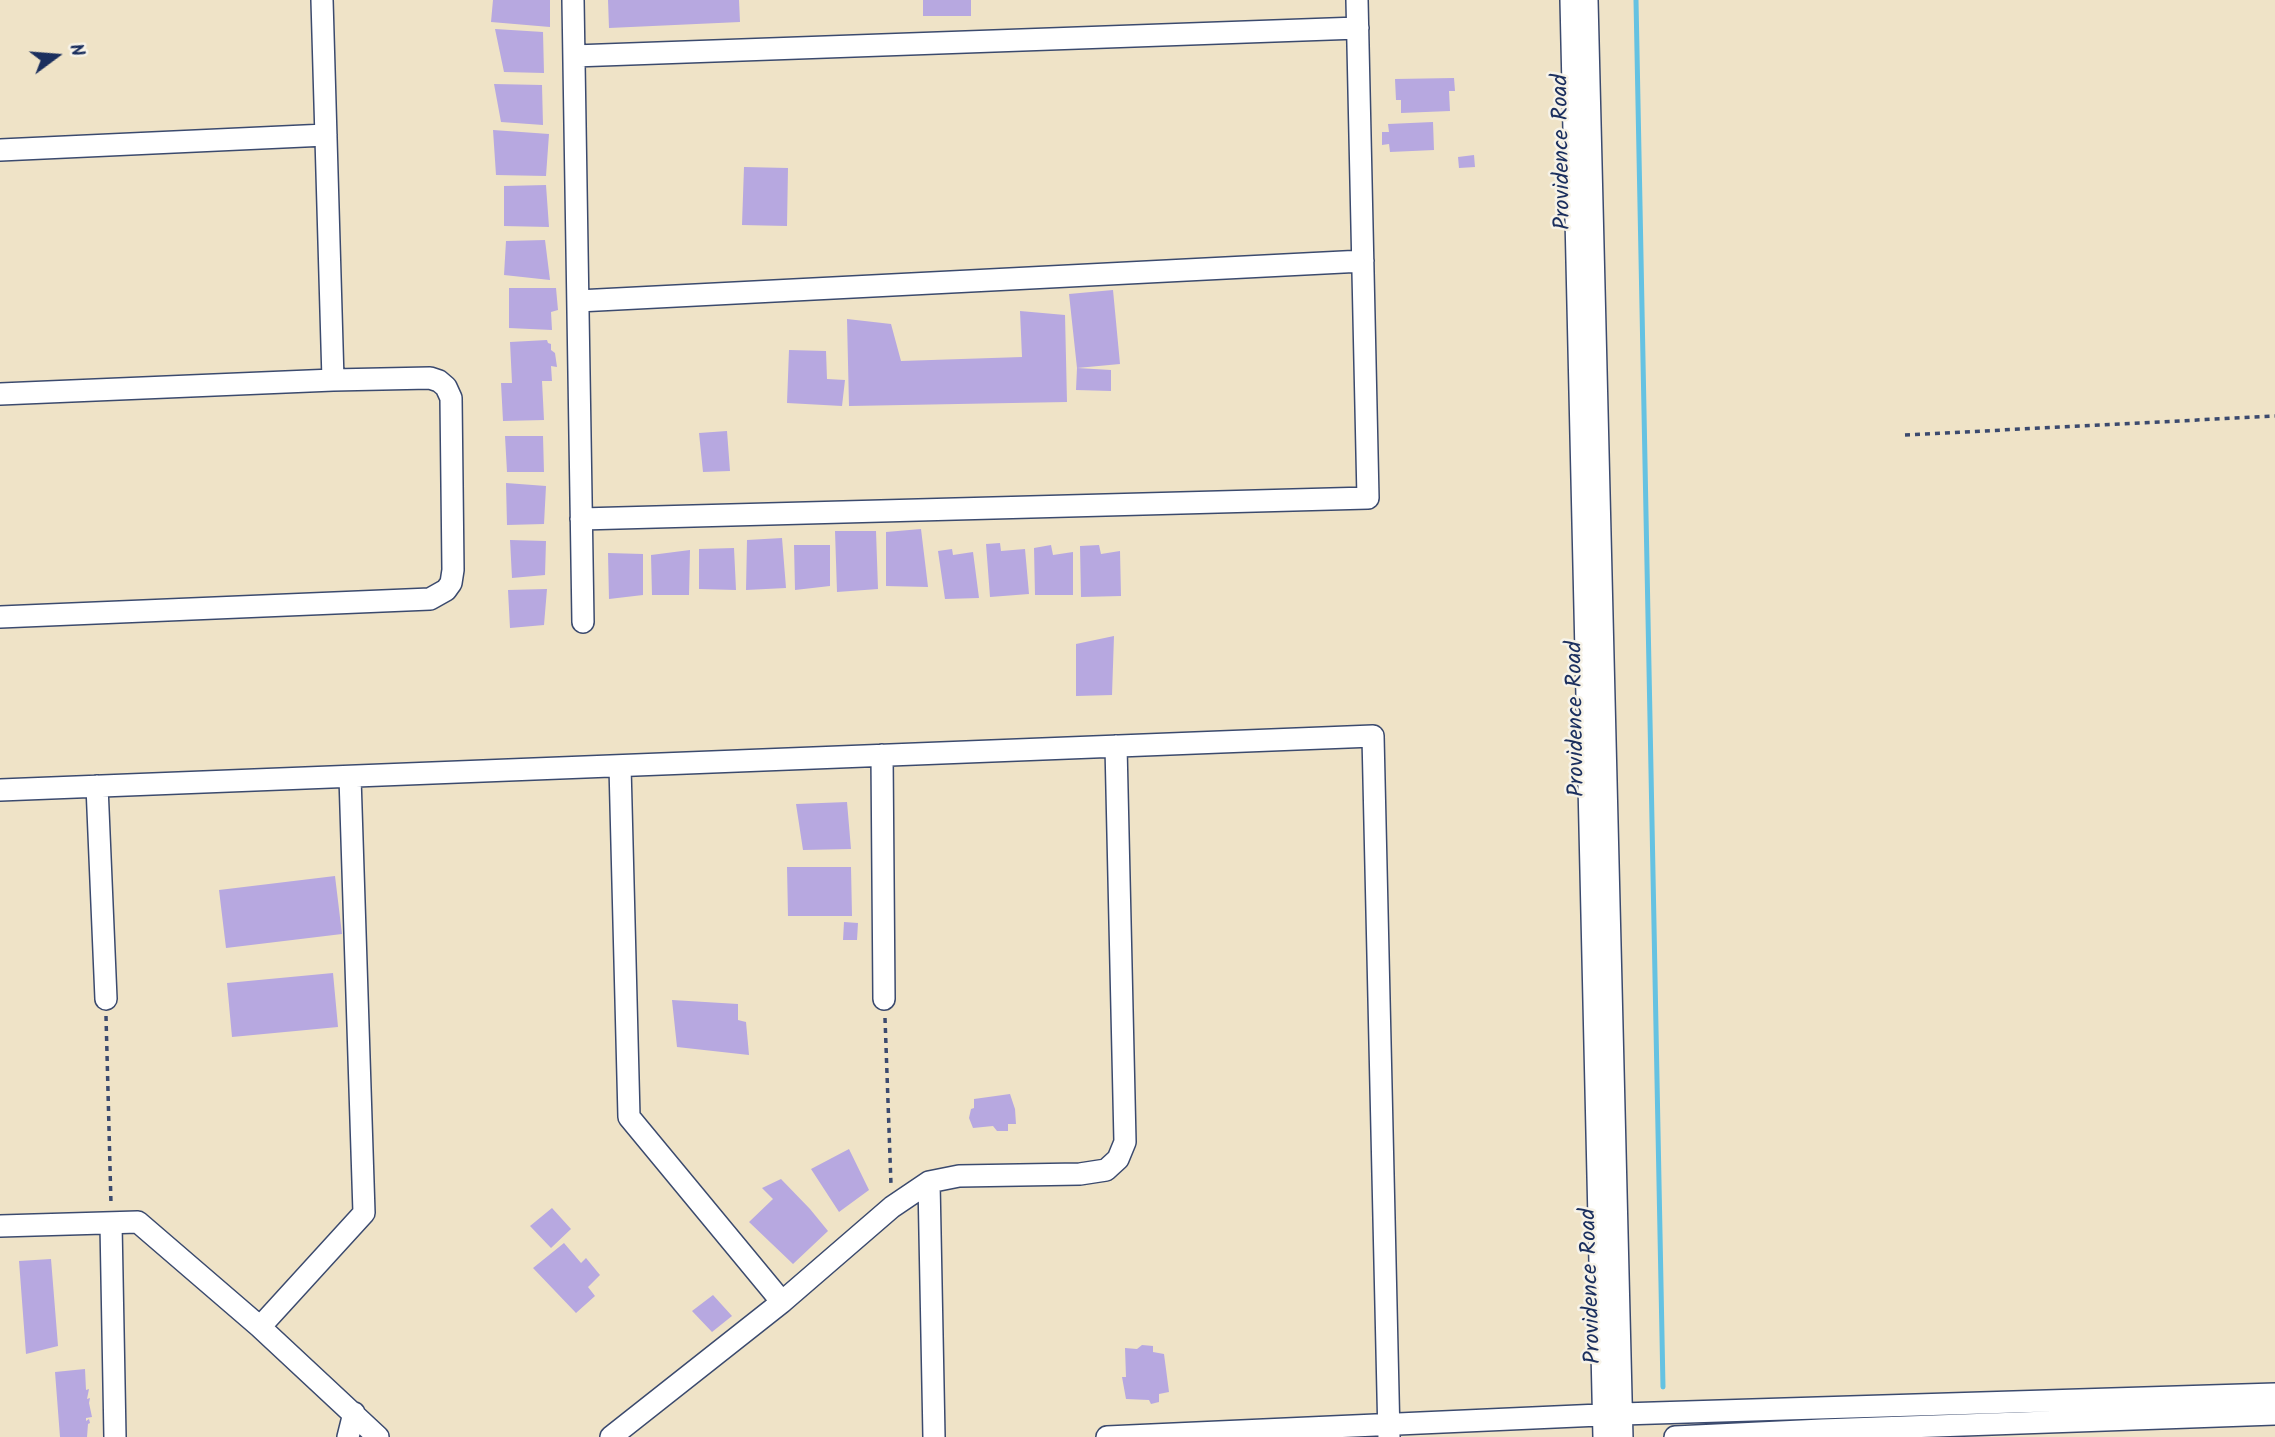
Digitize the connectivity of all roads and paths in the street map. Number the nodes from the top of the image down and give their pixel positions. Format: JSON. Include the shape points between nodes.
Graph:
{"nodes":[{"id":1,"x":322,"y":0,"type":"edge"},
{"id":2,"x":573,"y":0,"type":"edge"},
{"id":3,"x":1357,"y":0,"type":"edge"},
{"id":4,"x":1571,"y":0,"type":"edge"},
{"id":5,"x":1587,"y":0,"type":"edge"},
{"id":6,"x":1358,"y":28,"type":"junction"},
{"id":7,"x":574,"y":56,"type":"junction"},
{"id":8,"x":326,"y":135,"type":"junction"},
{"id":9,"x":0,"y":150,"type":"edge"},
{"id":10,"x":1363,"y":261,"type":"junction"},
{"id":11,"x":578,"y":302,"type":"junction"},
{"id":12,"x":333,"y":380,"type":"junction"},
{"id":13,"x":0,"y":394,"type":"edge"},
{"id":14,"x":2275,"y":416,"type":"edge"},
{"id":15,"x":1905,"y":435,"type":"dead end"},
{"id":16,"x":581,"y":520,"type":"junction"},
{"id":17,"x":0,"y":617,"type":"edge"},
{"id":18,"x":583,"y":622,"type":"dead end"},
{"id":19,"x":1116,"y":746,"type":"junction"},
{"id":20,"x":881,"y":755,"type":"junction"},
{"id":21,"x":620,"y":766,"type":"junction"},
{"id":22,"x":350,"y":777,"type":"junction"},
{"id":23,"x":97,"y":786,"type":"junction"},
{"id":24,"x":0,"y":790,"type":"edge"},
{"id":25,"x":106,"y":999,"type":"joint"},
{"id":26,"x":884,"y":999,"type":"joint"},
{"id":27,"x":929,"y":1182,"type":"junction"},
{"id":28,"x":892,"y":1207,"type":"junction"},
{"id":29,"x":111,"y":1224,"type":"junction"},
{"id":30,"x":0,"y":1226,"type":"edge"},
{"id":31,"x":782,"y":1302,"type":"junction"},
{"id":32,"x":260,"y":1327,"type":"junction"},
{"id":33,"x":2275,"y":1394,"type":"edge"},
{"id":34,"x":354,"y":1413,"type":"junction"},
{"id":35,"x":1613,"y":1414,"type":"junction"},
{"id":36,"x":2275,"y":1415,"type":"edge"},
{"id":37,"x":1822,"y":1425,"type":"edge"},
{"id":38,"x":1389,"y":1431,"type":"edge"},
{"id":39,"x":115,"y":1437,"type":"edge"},
{"id":40,"x":348,"y":1437,"type":"edge"},
{"id":41,"x":378,"y":1437,"type":"edge"},
{"id":42,"x":611,"y":1437,"type":"edge"},
{"id":43,"x":934,"y":1437,"type":"edge"},
{"id":44,"x":1107,"y":1437,"type":"edge"},
{"id":45,"x":1605,"y":1437,"type":"edge"},
{"id":46,"x":1622,"y":1437,"type":"edge"},
{"id":47,"x":1675,"y":1437,"type":"edge"}],
"edges":[{"from":1,"to":8,"type":"street"},
{"from":2,"to":7,"type":"street"},
{"from":3,"to":6,"type":"street"},
{"from":4,"to":35,"type":"street","name":"Providence Road"},
{"from":5,"to":35,"type":"street","name":"Providence Road"},
{"from":6,"to":7,"type":"street"},
{"from":6,"to":10,"type":"street"},
{"from":7,"to":11,"type":"street"},
{"from":8,"to":9,"type":"street"},
{"from":8,"to":12,"type":"street"},
{"from":10,"to":11,"type":"street"},
{"from":10,"to":16,"type":"street","via":[[1368,498]]},
{"from":11,"to":16,"type":"street"},
{"from":12,"to":13,"type":"street"},
{"from":12,"to":17,"type":"street","via":[[430,378],[446,387],[451,398],[453,570],[446,590],[430,599]]},
{"from":14,"to":15,"type":"path"},
{"from":16,"to":18,"type":"street"},
{"from":19,"to":20,"type":"street"},
{"from":19,"to":27,"type":"street","via":[[1125,1142],[1118,1159],[1106,1170],[1080,1174],[959,1175]]},
{"from":19,"to":38,"type":"street","via":[[1373,736]]},
{"from":20,"to":21,"type":"street"},
{"from":20,"to":26,"type":"street"},
{"from":21,"to":22,"type":"street"},
{"from":21,"to":31,"type":"street","via":[[629,1116]]},
{"from":22,"to":23,"type":"street"},
{"from":22,"to":32,"type":"street","via":[[364,1213]]},
{"from":23,"to":24,"type":"street"},
{"from":23,"to":25,"type":"street"},
{"from":25,"to":29,"type":"path"},
{"from":26,"to":28,"type":"path"},
{"from":27,"to":28,"type":"street"},
{"from":27,"to":43,"type":"street"},
{"from":28,"to":31,"type":"street"},
{"from":29,"to":30,"type":"street"},
{"from":29,"to":32,"type":"street","via":[[138,1222]]},
{"from":29,"to":39,"type":"street"},
{"from":31,"to":42,"type":"street"},
{"from":32,"to":34,"type":"street"},
{"from":33,"to":37,"type":"street"},
{"from":34,"to":40,"type":"street"},
{"from":34,"to":41,"type":"street"},
{"from":35,"to":37,"type":"street"},
{"from":35,"to":38,"type":"street"},
{"from":35,"to":45,"type":"street","name":"Providence Road"},
{"from":35,"to":46,"type":"street","name":"Providence Road"},
{"from":36,"to":37,"type":"street"},
{"from":37,"to":47,"type":"street"},
{"from":38,"to":44,"type":"street"}]}
